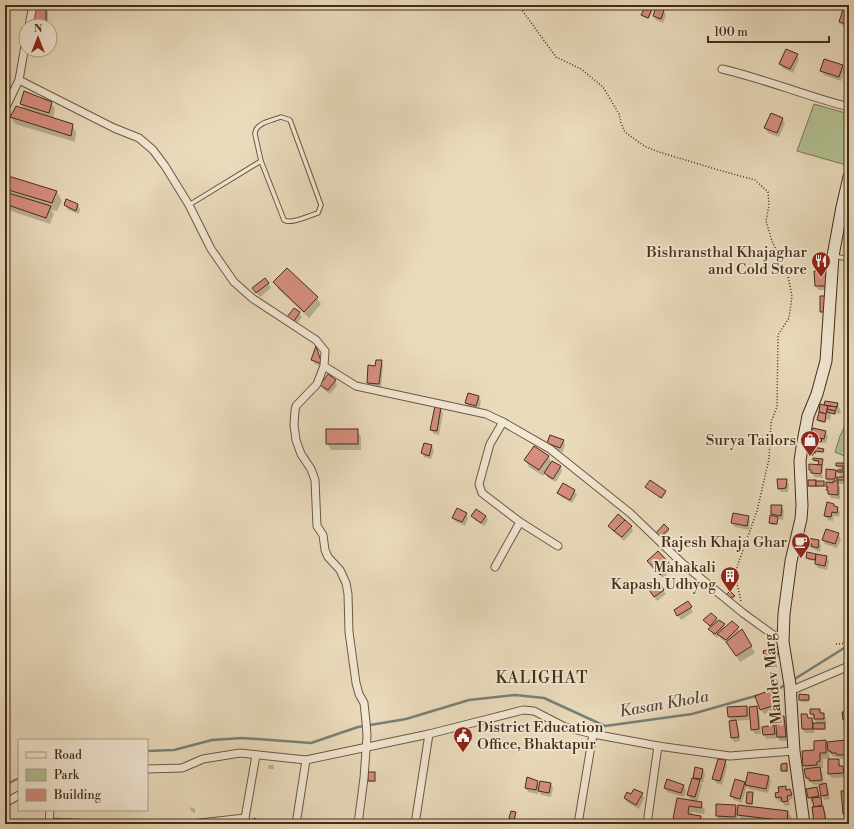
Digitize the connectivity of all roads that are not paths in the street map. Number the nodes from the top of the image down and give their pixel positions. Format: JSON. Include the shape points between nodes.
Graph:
{"nodes":[{"id":1,"x":31,"y":5,"type":"edge"},
{"id":2,"x":30,"y":18,"type":"edge"},
{"id":3,"x":23,"y":58,"type":"edge"},
{"id":4,"x":722,"y":69,"type":"dead end"},
{"id":5,"x":19,"y":80,"type":"junction"},
{"id":6,"x":849,"y":107,"type":"edge"},
{"id":7,"x":5,"y":109,"type":"edge"},
{"id":8,"x":261,"y":161,"type":"junction"},
{"id":9,"x":849,"y":177,"type":"edge"},
{"id":10,"x":189,"y":205,"type":"junction"},
{"id":11,"x":833,"y":256,"type":"junction"},
{"id":12,"x":849,"y":259,"type":"edge"},
{"id":13,"x":324,"y":366,"type":"junction"},
{"id":14,"x":503,"y":422,"type":"junction"},
{"id":15,"x":520,"y":522,"type":"junction"},
{"id":16,"x":558,"y":546,"type":"dead end"},
{"id":17,"x":495,"y":567,"type":"dead end"},
{"id":18,"x":783,"y":642,"type":"junction"},
{"id":19,"x":849,"y":666,"type":"edge"},
{"id":20,"x":790,"y":688,"type":"junction"},
{"id":21,"x":428,"y":734,"type":"junction"},
{"id":22,"x":593,"y":734,"type":"junction"},
{"id":23,"x":366,"y":746,"type":"junction"},
{"id":24,"x":658,"y":746,"type":"junction"},
{"id":25,"x":794,"y":751,"type":"junction"},
{"id":26,"x":256,"y":755,"type":"junction"},
{"id":27,"x":306,"y":760,"type":"junction"},
{"id":28,"x":148,"y":769,"type":"edge"},
{"id":29,"x":18,"y":795,"type":"edge"},
{"id":30,"x":5,"y":803,"type":"edge"},
{"id":31,"x":50,"y":811,"type":"edge"},
{"id":32,"x":244,"y":821,"type":"edge"},
{"id":33,"x":50,"y":823,"type":"edge"},
{"id":34,"x":97,"y":824,"type":"edge"},
{"id":35,"x":192,"y":824,"type":"edge"},
{"id":36,"x":296,"y":824,"type":"edge"},
{"id":37,"x":358,"y":824,"type":"edge"},
{"id":38,"x":415,"y":824,"type":"edge"},
{"id":39,"x":578,"y":824,"type":"edge"},
{"id":40,"x":647,"y":824,"type":"edge"},
{"id":41,"x":804,"y":824,"type":"edge"}],
"edges":[{"from":1,"to":2,"type":"street"},
{"from":3,"to":5,"type":"street"},
{"from":4,"to":6,"type":"street"},
{"from":5,"to":7,"type":"street"},
{"from":5,"to":10,"type":"street","via":[[139,138],[153,150],[165,166]]},
{"from":8,"to":8,"type":"lane","via":[[286,222],[318,213],[321,205],[290,120],[280,117],[257,126],[256,144]]},
{"from":8,"to":10,"type":"lane"},
{"from":9,"to":11,"type":"main road","name":"Mandev Marg"},
{"from":10,"to":13,"type":"street","via":[[211,249],[234,282],[252,298],[316,340],[325,351]]},
{"from":11,"to":12,"type":"lane"},
{"from":11,"to":18,"type":"main road","name":"Mandev Marg","via":[[826,361],[808,416],[802,447],[801,519],[791,561]]},
{"from":13,"to":14,"type":"street","via":[[356,386],[486,414]]},
{"from":13,"to":23,"type":"street","via":[[317,384],[296,406],[295,432],[301,454],[315,480],[317,526],[323,535],[324,550],[340,570],[346,583],[356,683],[358,694],[364,703]]},
{"from":14,"to":15,"type":"street","via":[[490,444],[479,484],[482,493]]},
{"from":14,"to":18,"type":"street","via":[[556,454],[630,513],[682,563]]},
{"from":15,"to":16,"type":"street"},
{"from":15,"to":17,"type":"street"},
{"from":18,"to":20,"type":"main road","name":"Mandev Marg"},
{"from":19,"to":20,"type":"street"},
{"from":20,"to":25,"type":"main road","name":"Mandev Marg"},
{"from":21,"to":22,"type":"street","via":[[523,710],[534,711],[565,727]]},
{"from":21,"to":23,"type":"street"},
{"from":21,"to":38,"type":"street"},
{"from":22,"to":24,"type":"street"},
{"from":22,"to":39,"type":"street"},
{"from":23,"to":27,"type":"street"},
{"from":23,"to":37,"type":"street"},
{"from":24,"to":25,"type":"street","via":[[730,756]]},
{"from":24,"to":40,"type":"street"},
{"from":25,"to":41,"type":"main road","name":"Mandev Marg"},
{"from":26,"to":27,"type":"street"},
{"from":26,"to":28,"type":"street","via":[[230,754],[202,759],[182,768]]},
{"from":26,"to":32,"type":"street"},
{"from":27,"to":36,"type":"street"},
{"from":29,"to":30,"type":"street"},
{"from":31,"to":33,"type":"street"},
{"from":32,"to":35,"type":"street"},
{"from":33,"to":34,"type":"street"}]}
